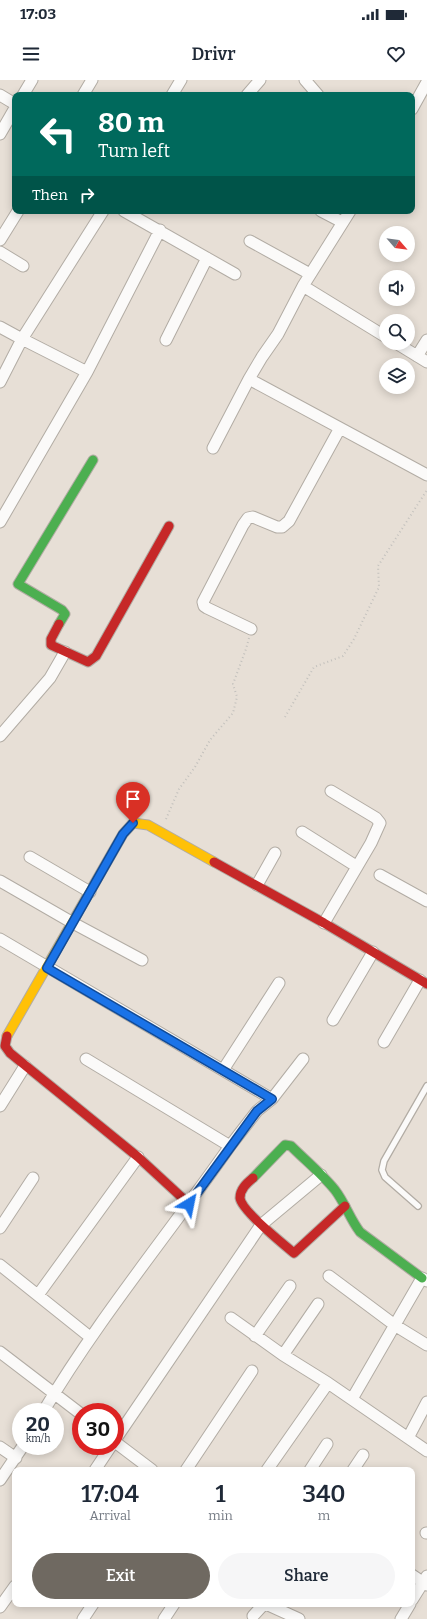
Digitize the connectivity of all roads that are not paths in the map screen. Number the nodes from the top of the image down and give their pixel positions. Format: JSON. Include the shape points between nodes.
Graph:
{"nodes":[{"id":1,"x":32,"y":80,"type":"edge"},
{"id":2,"x":92,"y":80,"type":"edge"},
{"id":3,"x":181,"y":80,"type":"edge"},
{"id":4,"x":260,"y":80,"type":"edge"},
{"id":5,"x":305,"y":80,"type":"edge"},
{"id":6,"x":427,"y":82,"type":"edge"},
{"id":7,"x":25,"y":92,"type":"edge"},
{"id":8,"x":85,"y":92,"type":"edge"},
{"id":9,"x":174,"y":92,"type":"edge"},
{"id":10,"x":250,"y":92,"type":"edge"},
{"id":11,"x":315,"y":92,"type":"edge"},
{"id":12,"x":0,"y":95,"type":"edge"},
{"id":13,"x":12,"y":102,"type":"edge"},
{"id":14,"x":415,"y":104,"type":"edge"},
{"id":15,"x":12,"y":113,"type":"edge"},
{"id":16,"x":0,"y":134,"type":"edge"},
{"id":17,"x":16,"y":214,"type":"edge"},
{"id":18,"x":101,"y":214,"type":"edge"},
{"id":19,"x":130,"y":214,"type":"edge"},
{"id":20,"x":327,"y":214,"type":"edge"},
{"id":21,"x":348,"y":214,"type":"edge"},
{"id":22,"x":342,"y":222,"type":"junction"},
{"id":23,"x":160,"y":230,"type":"junction"},
{"id":24,"x":0,"y":240,"type":"edge"},
{"id":25,"x":250,"y":241,"type":"dead end"},
{"id":26,"x":0,"y":252,"type":"edge"},
{"id":27,"x":207,"y":258,"type":"junction"},
{"id":28,"x":23,"y":266,"type":"dead end"},
{"id":29,"x":236,"y":274,"type":"dead end"},
{"id":30,"x":310,"y":274,"type":"junction"},
{"id":31,"x":303,"y":286,"type":"junction"},
{"id":32,"x":0,"y":327,"type":"edge"},
{"id":33,"x":379,"y":333,"type":"edge"},
{"id":34,"x":22,"y":339,"type":"junction"},
{"id":35,"x":166,"y":340,"type":"dead end"},
{"id":36,"x":427,"y":340,"type":"edge"},
{"id":37,"x":407,"y":350,"type":"edge"},
{"id":38,"x":417,"y":356,"type":"junction"},
{"id":39,"x":427,"y":362,"type":"edge"},
{"id":40,"x":87,"y":372,"type":"junction"},
{"id":41,"x":249,"y":379,"type":"junction"},
{"id":42,"x":0,"y":382,"type":"edge"},
{"id":43,"x":340,"y":428,"type":"junction"},
{"id":44,"x":213,"y":448,"type":"dead end"},
{"id":45,"x":93,"y":460,"type":"dead end"},
{"id":46,"x":427,"y":475,"type":"edge"},
{"id":47,"x":0,"y":522,"type":"edge"},
{"id":48,"x":169,"y":526,"type":"dead end"},
{"id":49,"x":251,"y":629,"type":"road end"},
{"id":50,"x":66,"y":652,"type":"junction"},
{"id":51,"x":1,"y":733,"type":"edge"},
{"id":52,"x":331,"y":790,"type":"dead end"},
{"id":53,"x":302,"y":832,"type":"dead end"},
{"id":54,"x":275,"y":853,"type":"dead end"},
{"id":55,"x":30,"y":857,"type":"dead end"},
{"id":56,"x":356,"y":866,"type":"junction"},
{"id":57,"x":380,"y":876,"type":"dead end"},
{"id":58,"x":0,"y":881,"type":"edge"},
{"id":59,"x":257,"y":885,"type":"junction"},
{"id":60,"x":90,"y":892,"type":"junction"},
{"id":61,"x":427,"y":901,"type":"edge"},
{"id":62,"x":324,"y":922,"type":"junction"},
{"id":63,"x":73,"y":923,"type":"junction"},
{"id":64,"x":0,"y":939,"type":"edge"},
{"id":65,"x":373,"y":952,"type":"junction"},
{"id":66,"x":142,"y":960,"type":"dead end"},
{"id":67,"x":47,"y":968,"type":"junction"},
{"id":68,"x":424,"y":982,"type":"edge"},
{"id":69,"x":279,"y":983,"type":"dead end"},
{"id":70,"x":333,"y":1020,"type":"dead end"},
{"id":71,"x":384,"y":1042,"type":"dead end"},
{"id":72,"x":86,"y":1059,"type":"dead end"},
{"id":73,"x":303,"y":1059,"type":"dead end"},
{"id":74,"x":25,"y":1066,"type":"junction"},
{"id":75,"x":223,"y":1070,"type":"junction"},
{"id":76,"x":427,"y":1086,"type":"edge"},
{"id":77,"x":272,"y":1099,"type":"junction"},
{"id":78,"x":0,"y":1106,"type":"edge"},
{"id":79,"x":230,"y":1146,"type":"junction"},
{"id":80,"x":138,"y":1157,"type":"junction"},
{"id":81,"x":321,"y":1175,"type":"junction"},
{"id":82,"x":33,"y":1178,"type":"dead end"},
{"id":83,"x":189,"y":1204,"type":"junction"},
{"id":84,"x":345,"y":1206,"type":"junction"},
{"id":85,"x":418,"y":1206,"type":"dead end"},
{"id":86,"x":261,"y":1225,"type":"junction"},
{"id":87,"x":0,"y":1228,"type":"edge"},
{"id":88,"x":0,"y":1265,"type":"edge"},
{"id":89,"x":329,"y":1276,"type":"dead end"},
{"id":90,"x":425,"y":1280,"type":"edge"},
{"id":91,"x":290,"y":1286,"type":"dead end"},
{"id":92,"x":38,"y":1295,"type":"junction"},
{"id":93,"x":318,"y":1304,"type":"dead end"},
{"id":94,"x":231,"y":1318,"type":"dead end"},
{"id":95,"x":396,"y":1326,"type":"junction"},
{"id":96,"x":255,"y":1336,"type":"junction"},
{"id":97,"x":90,"y":1337,"type":"junction"},
{"id":98,"x":427,"y":1345,"type":"edge"},
{"id":99,"x":0,"y":1352,"type":"edge"},
{"id":100,"x":283,"y":1355,"type":"junction"},
{"id":101,"x":252,"y":1371,"type":"dead end"},
{"id":102,"x":328,"y":1383,"type":"junction"},
{"id":103,"x":55,"y":1392,"type":"junction"},
{"id":104,"x":352,"y":1399,"type":"junction"},
{"id":105,"x":427,"y":1402,"type":"edge"},
{"id":106,"x":48,"y":1403,"type":"edge"},
{"id":107,"x":72,"y":1406,"type":"edge"},
{"id":108,"x":124,"y":1428,"type":"edge"},
{"id":109,"x":408,"y":1438,"type":"junction"},
{"id":110,"x":327,"y":1444,"type":"dead end"},
{"id":111,"x":0,"y":1447,"type":"edge"},
{"id":112,"x":124,"y":1448,"type":"edge"},
{"id":113,"x":427,"y":1451,"type":"edge"},
{"id":114,"x":18,"y":1455,"type":"edge"},
{"id":115,"x":105,"y":1455,"type":"edge"},
{"id":116,"x":363,"y":1455,"type":"dead end"},
{"id":117,"x":16,"y":1458,"type":"junction"},
{"id":118,"x":97,"y":1467,"type":"edge"},
{"id":119,"x":148,"y":1467,"type":"edge"},
{"id":120,"x":188,"y":1467,"type":"edge"},
{"id":121,"x":269,"y":1467,"type":"edge"},
{"id":122,"x":312,"y":1467,"type":"edge"},
{"id":123,"x":355,"y":1467,"type":"edge"},
{"id":124,"x":0,"y":1480,"type":"edge"},
{"id":125,"x":415,"y":1576,"type":"edge"},
{"id":126,"x":426,"y":1581,"type":"edge"},
{"id":127,"x":12,"y":1590,"type":"edge"},
{"id":128,"x":415,"y":1596,"type":"edge"},
{"id":129,"x":0,"y":1607,"type":"edge"},
{"id":130,"x":91,"y":1607,"type":"edge"},
{"id":131,"x":172,"y":1607,"type":"edge"},
{"id":132,"x":262,"y":1607,"type":"edge"},
{"id":133,"x":272,"y":1607,"type":"edge"},
{"id":134,"x":408,"y":1607,"type":"edge"},
{"id":135,"x":253,"y":1616,"type":"dead end"},
{"id":136,"x":83,"y":1619,"type":"edge"},
{"id":137,"x":164,"y":1619,"type":"edge"},
{"id":138,"x":299,"y":1619,"type":"edge"},
{"id":139,"x":401,"y":1619,"type":"edge"}],
"edges":[{"from":1,"to":7,"type":"street"},
{"from":2,"to":8,"type":"street"},
{"from":3,"to":9,"type":"street"},
{"from":4,"to":10,"type":"street"},
{"from":5,"to":11,"type":"street"},
{"from":6,"to":14,"type":"street"},
{"from":12,"to":13,"type":"street"},
{"from":15,"to":16,"type":"street"},
{"from":17,"to":24,"type":"street"},
{"from":18,"to":34,"type":"street"},
{"from":19,"to":23,"type":"street"},
{"from":20,"to":22,"type":"street"},
{"from":21,"to":22,"type":"street"},
{"from":22,"to":30,"type":"street"},
{"from":23,"to":27,"type":"street"},
{"from":23,"to":40,"type":"street"},
{"from":25,"to":30,"type":"street"},
{"from":26,"to":28,"type":"street"},
{"from":27,"to":29,"type":"street"},
{"from":27,"to":35,"type":"street"},
{"from":30,"to":31,"type":"street"},
{"from":31,"to":33,"type":"street"},
{"from":31,"to":41,"type":"street","via":[[278,334]]},
{"from":32,"to":34,"type":"street"},
{"from":34,"to":40,"type":"street"},
{"from":34,"to":42,"type":"street"},
{"from":36,"to":38,"type":"street"},
{"from":37,"to":38,"type":"street"},
{"from":38,"to":39,"type":"street"},
{"from":40,"to":47,"type":"street"},
{"from":41,"to":43,"type":"street"},
{"from":41,"to":44,"type":"street"},
{"from":43,"to":46,"type":"street"},
{"from":43,"to":49,"type":"street","via":[[289,521],[282,528],[253,517],[248,518],[203,602],[207,608]]},
{"from":45,"to":50,"type":"street","via":[[18,584],[65,614],[51,639],[52,645]]},
{"from":48,"to":50,"type":"street","via":[[96,656],[88,662]]},
{"from":50,"to":51,"type":"street","via":[[50,678]]},
{"from":52,"to":56,"type":"street","via":[[379,821],[379,827]]},
{"from":53,"to":56,"type":"street"},
{"from":54,"to":59,"type":"street"},
{"from":55,"to":60,"type":"street"},
{"from":56,"to":62,"type":"street"},
{"from":57,"to":61,"type":"street"},
{"from":58,"to":63,"type":"street"},
{"from":59,"to":60,"type":"street","via":[[148,825],[133,823],[123,834]]},
{"from":59,"to":62,"type":"street"},
{"from":60,"to":63,"type":"street"},
{"from":62,"to":65,"type":"street"},
{"from":63,"to":66,"type":"street"},
{"from":63,"to":67,"type":"street"},
{"from":64,"to":67,"type":"street"},
{"from":65,"to":68,"type":"street"},
{"from":65,"to":70,"type":"street"},
{"from":67,"to":74,"type":"street","via":[[6,1037],[5,1046]]},
{"from":67,"to":75,"type":"street"},
{"from":68,"to":71,"type":"street"},
{"from":69,"to":75,"type":"street"},
{"from":72,"to":79,"type":"street"},
{"from":73,"to":77,"type":"street"},
{"from":74,"to":78,"type":"street"},
{"from":74,"to":80,"type":"street"},
{"from":75,"to":77,"type":"street"},
{"from":76,"to":85,"type":"lane","via":[[384,1161],[382,1170],[385,1177]]},
{"from":77,"to":79,"type":"street","via":[[257,1111]]},
{"from":79,"to":83,"type":"street"},
{"from":80,"to":83,"type":"street"},
{"from":80,"to":92,"type":"street"},
{"from":81,"to":84,"type":"street"},
{"from":81,"to":86,"type":"street"},
{"from":81,"to":86,"type":"street","via":[[291,1146],[285,1146],[241,1190],[240,1200]]},
{"from":82,"to":87,"type":"street"},
{"from":83,"to":97,"type":"street"},
{"from":84,"to":86,"type":"street","via":[[294,1252]]},
{"from":84,"to":90,"type":"street","via":[[360,1232]]},
{"from":86,"to":108,"type":"street"},
{"from":88,"to":92,"type":"street"},
{"from":89,"to":95,"type":"street"},
{"from":90,"to":95,"type":"street"},
{"from":91,"to":96,"type":"street"},
{"from":92,"to":97,"type":"street"},
{"from":93,"to":100,"type":"street"},
{"from":94,"to":96,"type":"street"},
{"from":95,"to":98,"type":"street"},
{"from":95,"to":104,"type":"street"},
{"from":96,"to":100,"type":"street"},
{"from":97,"to":103,"type":"street"},
{"from":99,"to":103,"type":"street"},
{"from":100,"to":102,"type":"street"},
{"from":101,"to":120,"type":"street"},
{"from":102,"to":104,"type":"street"},
{"from":102,"to":121,"type":"street"},
{"from":103,"to":106,"type":"street"},
{"from":103,"to":107,"type":"street"},
{"from":104,"to":109,"type":"street"},
{"from":105,"to":109,"type":"street"},
{"from":109,"to":113,"type":"street"},
{"from":110,"to":122,"type":"street"},
{"from":111,"to":117,"type":"street"},
{"from":112,"to":119,"type":"street"},
{"from":114,"to":117,"type":"street"},
{"from":115,"to":118,"type":"street"},
{"from":116,"to":123,"type":"street"},
{"from":117,"to":124,"type":"street"},
{"from":125,"to":126,"type":"street"},
{"from":126,"to":128,"type":"street"},
{"from":127,"to":129,"type":"street"},
{"from":130,"to":136,"type":"street"},
{"from":131,"to":137,"type":"street"},
{"from":132,"to":135,"type":"street"},
{"from":133,"to":138,"type":"street"},
{"from":134,"to":139,"type":"street"}]}
